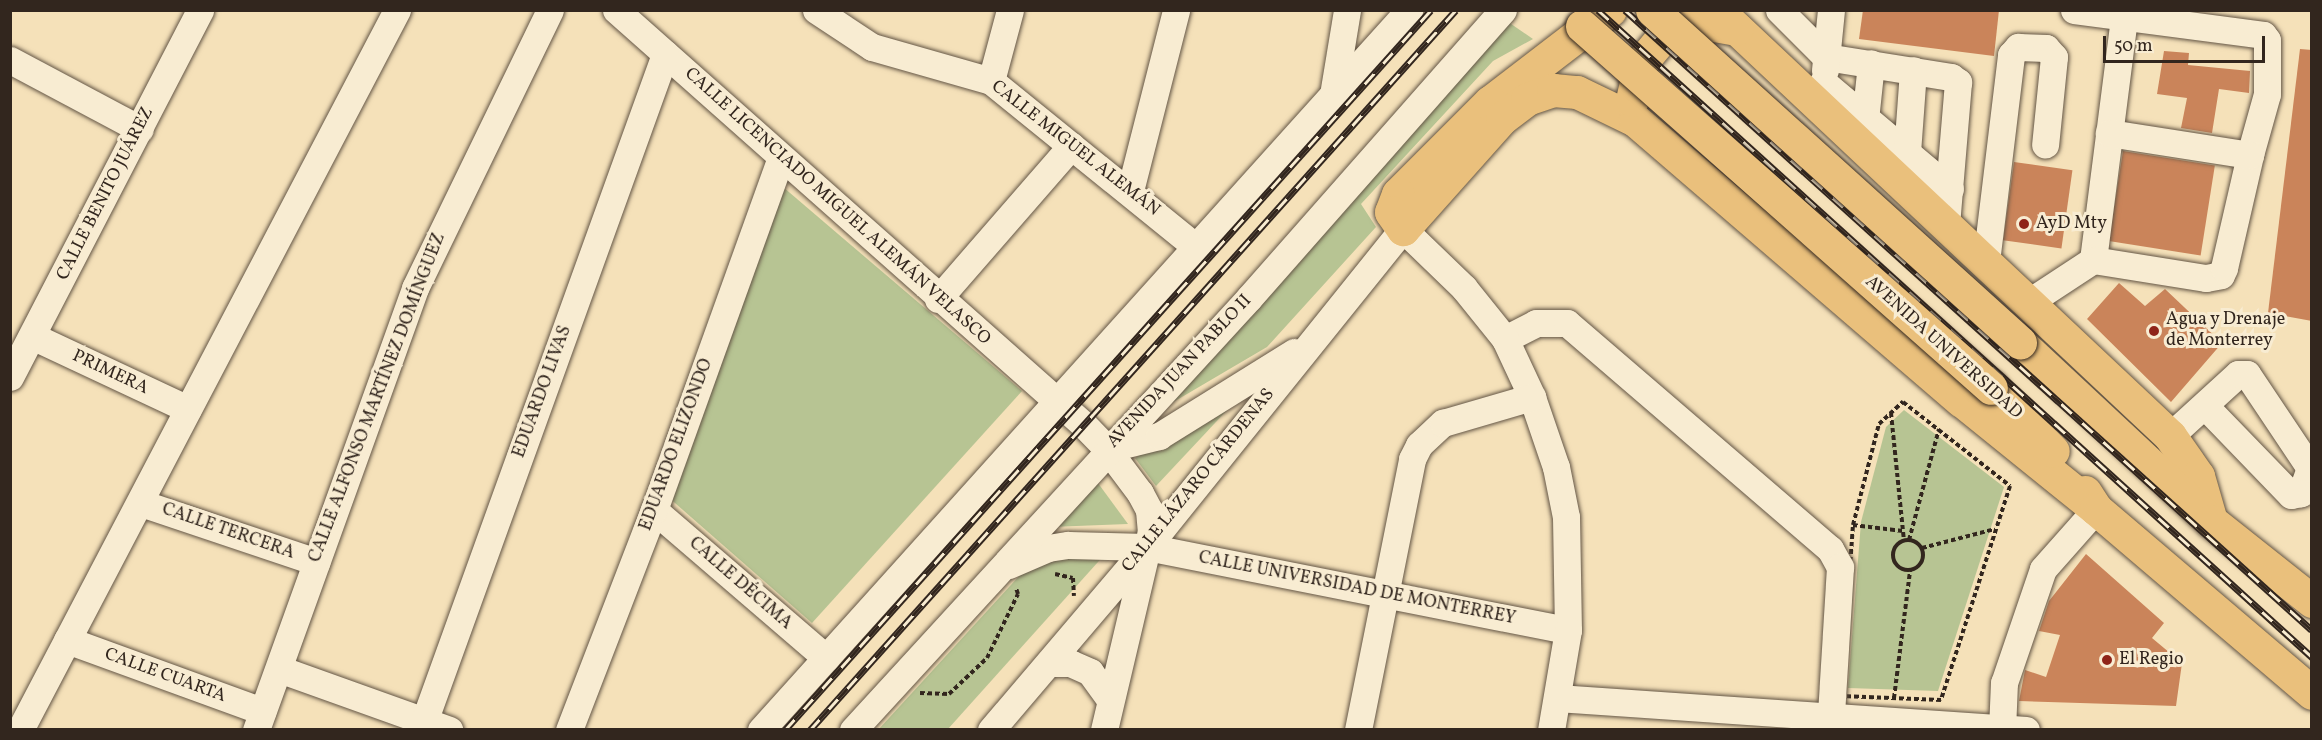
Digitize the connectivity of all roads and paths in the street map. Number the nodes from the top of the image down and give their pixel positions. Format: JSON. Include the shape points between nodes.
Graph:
{"nodes":[{"id":1,"x":200,"y":10,"type":"edge"},
{"id":2,"x":397,"y":10,"type":"edge"},
{"id":3,"x":550,"y":10,"type":"edge"},
{"id":4,"x":616,"y":10,"type":"edge"},
{"id":5,"x":816,"y":10,"type":"edge"},
{"id":6,"x":1010,"y":10,"type":"edge"},
{"id":7,"x":1176,"y":10,"type":"edge"},
{"id":8,"x":1347,"y":10,"type":"edge"},
{"id":9,"x":1409,"y":10,"type":"edge"},
{"id":10,"x":1503,"y":10,"type":"edge"},
{"id":11,"x":1564,"y":10,"type":"edge"},
{"id":12,"x":1610,"y":10,"type":"edge"},
{"id":13,"x":1652,"y":10,"type":"edge"},
{"id":14,"x":1779,"y":10,"type":"edge"},
{"id":15,"x":1831,"y":10,"type":"edge"},
{"id":16,"x":2074,"y":10,"type":"edge"},
{"id":17,"x":2125,"y":13,"type":"edge"},
{"id":18,"x":2207,"y":19,"type":"edge"},
{"id":19,"x":1727,"y":20,"type":"edge"},
{"id":20,"x":665,"y":54,"type":"junction"},
{"id":21,"x":10,"y":60,"type":"edge"},
{"id":22,"x":1871,"y":63,"type":"junction"},
{"id":23,"x":1913,"y":70,"type":"junction"},
{"id":24,"x":992,"y":81,"type":"junction"},
{"id":25,"x":1824,"y":82,"type":"junction"},
{"id":26,"x":1334,"y":95,"type":"junction"},
{"id":27,"x":1635,"y":120,"type":"junction"},
{"id":28,"x":140,"y":129,"type":"junction"},
{"id":29,"x":1864,"y":131,"type":"junction"},
{"id":30,"x":2109,"y":134,"type":"junction"},
{"id":31,"x":2044,"y":145,"type":"dead end"},
{"id":32,"x":1071,"y":146,"type":"junction"},
{"id":33,"x":1907,"y":153,"type":"junction"},
{"id":34,"x":2250,"y":155,"type":"junction"},
{"id":35,"x":780,"y":160,"type":"junction"},
{"id":36,"x":1905,"y":185,"type":"junction"},
{"id":37,"x":1950,"y":189,"type":"junction"},
{"id":38,"x":1130,"y":191,"type":"junction"},
{"id":39,"x":1946,"y":224,"type":"junction"},
{"id":40,"x":1403,"y":229,"type":"junction"},
{"id":41,"x":1195,"y":246,"type":"junction"},
{"id":42,"x":2093,"y":260,"type":"junction"},
{"id":43,"x":1986,"y":262,"type":"junction"},
{"id":44,"x":938,"y":299,"type":"junction"},
{"id":45,"x":2029,"y":302,"type":"junction"},
{"id":46,"x":32,"y":336,"type":"junction"},
{"id":47,"x":1505,"y":339,"type":"junction"},
{"id":48,"x":1311,"y":341,"type":"junction"},
{"id":49,"x":10,"y":377,"type":"edge"},
{"id":50,"x":1532,"y":397,"type":"junction"},
{"id":51,"x":1058,"y":401,"type":"junction"},
{"id":52,"x":2205,"y":406,"type":"dead end"},
{"id":53,"x":188,"y":410,"type":"junction"},
{"id":54,"x":1891,"y":413,"type":"junction"},
{"id":55,"x":1939,"y":429,"type":"junction"},
{"id":56,"x":2170,"y":436,"type":"junction"},
{"id":57,"x":1107,"y":449,"type":"junction"},
{"id":58,"x":141,"y":503,"type":"junction"},
{"id":59,"x":2096,"y":509,"type":"junction"},
{"id":60,"x":654,"y":510,"type":"junction"},
{"id":61,"x":2211,"y":521,"type":"junction"},
{"id":62,"x":1853,"y":525,"type":"junction"},
{"id":63,"x":1996,"y":529,"type":"junction"},
{"id":64,"x":1904,"y":531,"type":"junction"},
{"id":65,"x":1907,"y":540,"type":"junction"},
{"id":66,"x":1147,"y":547,"type":"junction"},
{"id":67,"x":1922,"y":548,"type":"junction"},
{"id":68,"x":316,"y":562,"type":"junction"},
{"id":69,"x":1910,"y":570,"type":"junction"},
{"id":70,"x":1049,"y":576,"type":"dead end"},
{"id":71,"x":992,"y":577,"type":"junction"},
{"id":72,"x":1029,"y":585,"type":"dead end"},
{"id":73,"x":1018,"y":590,"type":"junction"},
{"id":74,"x":1385,"y":595,"type":"junction"},
{"id":75,"x":2312,"y":601,"type":"edge"},
{"id":76,"x":1568,"y":630,"type":"junction"},
{"id":77,"x":1075,"y":632,"type":"junction"},
{"id":78,"x":67,"y":640,"type":"junction"},
{"id":79,"x":826,"y":658,"type":"junction"},
{"id":80,"x":1048,"y":663,"type":"junction"},
{"id":81,"x":279,"y":669,"type":"junction"},
{"id":82,"x":2312,"y":693,"type":"edge"},
{"id":83,"x":916,"y":694,"type":"dead end"},
{"id":84,"x":1557,"y":698,"type":"junction"},
{"id":85,"x":1893,"y":698,"type":"junction"},
{"id":86,"x":1110,"y":700,"type":"junction"},
{"id":87,"x":1698,"y":719,"type":"edge"},
{"id":88,"x":259,"y":720,"type":"edge"},
{"id":89,"x":1831,"y":723,"type":"edge"},
{"id":90,"x":431,"y":727,"type":"edge"},
{"id":91,"x":20,"y":729,"type":"edge"},
{"id":92,"x":569,"y":729,"type":"edge"},
{"id":93,"x":761,"y":729,"type":"edge"},
{"id":94,"x":854,"y":729,"type":"edge"},
{"id":95,"x":992,"y":729,"type":"edge"},
{"id":96,"x":1104,"y":729,"type":"edge"},
{"id":97,"x":1358,"y":729,"type":"edge"},
{"id":98,"x":1551,"y":729,"type":"edge"},
{"id":99,"x":2010,"y":729,"type":"edge"}],
"edges":[{"from":1,"to":28,"type":"street","name":"CALLE BENITO JUÁREZ"},
{"from":2,"to":53,"type":"street"},
{"from":3,"to":68,"type":"street","name":"CALLE ALFONSO MARTÍNEZ DOMÍNGUEZ","via":[[415,288]]},
{"from":4,"to":20,"type":"street","name":"CALLE LICENCIADO MIGUEL ALEMÁN VELASCO"},
{"from":5,"to":24,"type":"street","name":"CALLE MIGUEL ALEMÁN","via":[[872,46]]},
{"from":6,"to":24,"type":"street"},
{"from":7,"to":38,"type":"street"},
{"from":8,"to":26,"type":"street"},
{"from":9,"to":26,"type":"street"},
{"from":10,"to":57,"type":"street","name":"AVENIDA JUAN PABLO II","via":[[1249,298]]},
{"from":11,"to":59,"type":"highway","name":"AVENIDA UNIVERSIDAD","bridge":true,"via":[[1991,388],[2071,469]]},
{"from":12,"to":40,"type":"highway","via":[[1497,96],[1398,194],[1391,212]]},
{"from":13,"to":61,"type":"highway","bridge":true},
{"from":14,"to":25,"type":"street"},
{"from":15,"to":25,"type":"street"},
{"from":16,"to":17,"type":"street"},
{"from":17,"to":18,"type":"street"},
{"from":17,"to":30,"type":"street"},
{"from":18,"to":34,"type":"street","via":[[2259,33],[2267,40],[2267,94]]},
{"from":19,"to":25,"type":"highway"},
{"from":19,"to":27,"type":"highway","via":[[1685,28],[1661,39],[1640,64],[1632,85]]},
{"from":20,"to":35,"type":"street","name":"CALLE LICENCIADO MIGUEL ALEMÁN VELASCO"},
{"from":20,"to":90,"type":"street","name":"EDUARDO LIVAS"},
{"from":21,"to":28,"type":"street"},
{"from":22,"to":23,"type":"street"},
{"from":22,"to":25,"type":"street"},
{"from":22,"to":29,"type":"street"},
{"from":23,"to":33,"type":"street"},
{"from":23,"to":37,"type":"street","via":[[1952,77],[1959,87]]},
{"from":24,"to":32,"type":"street","name":"CALLE MIGUEL ALEMÁN"},
{"from":25,"to":29,"type":"highway"},
{"from":26,"to":41,"type":"street"},
{"from":27,"to":40,"type":"highway","via":[[1577,92],[1552,90],[1527,99],[1502,118]]},
{"from":27,"to":59,"type":"highway","via":[[1962,400]]},
{"from":28,"to":46,"type":"street","name":"CALLE BENITO JUÁREZ"},
{"from":29,"to":33,"type":"street"},
{"from":29,"to":36,"type":"highway"},
{"from":30,"to":34,"type":"street"},
{"from":30,"to":42,"type":"street"},
{"from":31,"to":43,"type":"street","via":[[2054,57],[2046,48],[2018,47],[2011,55]]},
{"from":32,"to":38,"type":"street","name":"CALLE MIGUEL ALEMÁN"},
{"from":32,"to":44,"type":"street"},
{"from":33,"to":36,"type":"street"},
{"from":33,"to":37,"type":"street"},
{"from":34,"to":42,"type":"street","via":[[2221,275],[2206,278]]},
{"from":35,"to":44,"type":"street","name":"CALLE LICENCIADO MIGUEL ALEMÁN VELASCO"},
{"from":35,"to":60,"type":"street","name":"EDUARDO ELIZONDO"},
{"from":36,"to":39,"type":"highway"},
{"from":37,"to":39,"type":"street"},
{"from":38,"to":41,"type":"street","name":"CALLE MIGUEL ALEMÁN"},
{"from":39,"to":43,"type":"highway"},
{"from":40,"to":47,"type":"street","via":[[1464,288]]},
{"from":40,"to":48,"type":"street","name":"CALLE LÁZARO CÁRDENAS"},
{"from":41,"to":51,"type":"street"},
{"from":42,"to":45,"type":"street"},
{"from":43,"to":45,"type":"highway"},
{"from":44,"to":51,"type":"street","name":"CALLE LICENCIADO MIGUEL ALEMÁN VELASCO"},
{"from":45,"to":56,"type":"highway"},
{"from":46,"to":49,"type":"street","name":"CALLE BENITO JUÁREZ"},
{"from":46,"to":53,"type":"street","name":"PRIMERA"},
{"from":47,"to":50,"type":"street"},
{"from":47,"to":89,"type":"street","via":[[1536,322],[1567,323],[1830,549],[1840,567]]},
{"from":48,"to":57,"type":"street","via":[[1159,436]]},
{"from":48,"to":66,"type":"street","name":"CALLE LÁZARO CÁRDENAS"},
{"from":50,"to":74,"type":"street","via":[[1443,423],[1425,435],[1412,459]]},
{"from":50,"to":76,"type":"street","via":[[1556,467],[1566,518]]},
{"from":51,"to":57,"type":"street","name":"CALLE LICENCIADO MIGUEL ALEMÁN VELASCO"},
{"from":51,"to":79,"type":"street"},
{"from":52,"to":56,"type":"street"},
{"from":53,"to":58,"type":"street"},
{"from":54,"to":55,"type":"path","via":[[1904,402]]},
{"from":54,"to":62,"type":"path","via":[[1879,424]]},
{"from":54,"to":64,"type":"path"},
{"from":55,"to":63,"type":"path","via":[[2010,486]]},
{"from":55,"to":65,"type":"path"},
{"from":56,"to":61,"type":"highway","via":[[2198,476]]},
{"from":57,"to":66,"type":"street","name":"CALLE LICENCIADO MIGUEL ALEMÁN VELASCO","via":[[1149,510],[1151,531]]},
{"from":57,"to":71,"type":"street","name":"AVENIDA JUAN PABLO II"},
{"from":58,"to":68,"type":"street","name":"CALLE TERCERA"},
{"from":58,"to":78,"type":"street"},
{"from":59,"to":82,"type":"highway","name":"AVENIDA UNIVERSIDAD"},
{"from":59,"to":99,"type":"street","via":[[2043,569],[2004,683]]},
{"from":60,"to":79,"type":"street","name":"CALLE DÉCIMA"},
{"from":60,"to":92,"type":"street","name":"EDUARDO ELIZONDO"},
{"from":61,"to":75,"type":"highway"},
{"from":62,"to":64,"type":"path"},
{"from":62,"to":85,"type":"path","via":[[1841,696]]},
{"from":63,"to":67,"type":"path"},
{"from":63,"to":85,"type":"path","via":[[1941,700]]},
{"from":64,"to":65,"type":"path"},
{"from":65,"to":67,"type":"path"},
{"from":65,"to":69,"type":"path","via":[[1896,546],[1894,561]]},
{"from":66,"to":71,"type":"street","name":"CALLE UNIVERSIDAD DE MONTERREY","via":[[1048,548]]},
{"from":66,"to":74,"type":"street","name":"CALLE UNIVERSIDAD DE MONTERREY"},
{"from":66,"to":77,"type":"street","name":"CALLE LÁZARO CÁRDENAS"},
{"from":66,"to":86,"type":"street","name":"CALLE LICENCIADO MIGUEL ALEMÁN VELASCO"},
{"from":67,"to":69,"type":"path","via":[[1922,562]]},
{"from":68,"to":81,"type":"street","name":"CALLE ALFONSO MARTÍNEZ DOMÍNGUEZ"},
{"from":69,"to":85,"type":"path"},
{"from":70,"to":77,"type":"path","via":[[1062,574],[1073,578]]},
{"from":71,"to":73,"type":"path"},
{"from":71,"to":94,"type":"street","name":"AVENIDA JUAN PABLO II"},
{"from":72,"to":73,"type":"path"},
{"from":73,"to":83,"type":"path","via":[[987,658],[949,694]]},
{"from":74,"to":76,"type":"street","name":"CALLE UNIVERSIDAD DE MONTERREY"},
{"from":74,"to":97,"type":"street"},
{"from":76,"to":84,"type":"street"},
{"from":77,"to":80,"type":"street","name":"CALLE LÁZARO CÁRDENAS"},
{"from":78,"to":88,"type":"street","name":"CALLE CUARTA"},
{"from":78,"to":91,"type":"street"},
{"from":79,"to":93,"type":"street"},
{"from":80,"to":86,"type":"street","via":[[1070,663],[1084,669],[1100,682]]},
{"from":80,"to":95,"type":"street","name":"CALLE LÁZARO CÁRDENAS"},
{"from":81,"to":88,"type":"street","name":"CALLE ALFONSO MARTÍNEZ DOMÍNGUEZ"},
{"from":81,"to":90,"type":"street"},
{"from":84,"to":87,"type":"street"},
{"from":84,"to":98,"type":"street"},
{"from":86,"to":96,"type":"street","name":"CALLE LICENCIADO MIGUEL ALEMÁN VELASCO"},
{"from":87,"to":89,"type":"street"},
{"from":89,"to":99,"type":"street"}]}
